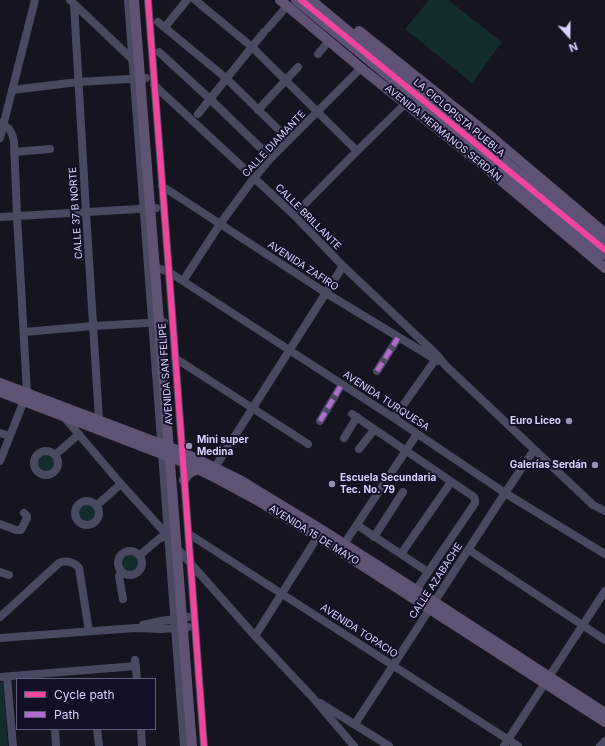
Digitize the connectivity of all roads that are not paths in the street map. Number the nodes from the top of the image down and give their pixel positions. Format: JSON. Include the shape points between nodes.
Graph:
{"nodes":[{"id":1,"x":35,"y":0,"type":"edge"},
{"id":2,"x":148,"y":0,"type":"edge"},
{"id":3,"x":187,"y":0,"type":"edge"},
{"id":4,"x":195,"y":0,"type":"edge"},
{"id":5,"x":296,"y":0,"type":"edge"},
{"id":6,"x":311,"y":0,"type":"edge"},
{"id":7,"x":321,"y":0,"type":"edge"},
{"id":8,"x":72,"y":2,"type":"edge"},
{"id":9,"x":134,"y":3,"type":"edge"},
{"id":10,"x":283,"y":3,"type":"edge"},
{"id":11,"x":322,"y":21,"type":"junction"},
{"id":12,"x":158,"y":22,"type":"dead end"},
{"id":13,"x":165,"y":27,"type":"junction"},
{"id":14,"x":327,"y":39,"type":"junction"},
{"id":15,"x":252,"y":48,"type":"junction"},
{"id":16,"x":354,"y":48,"type":"junction"},
{"id":17,"x":159,"y":52,"type":"dead end"},
{"id":18,"x":318,"y":54,"type":"dead end"},
{"id":19,"x":132,"y":59,"type":"junction"},
{"id":20,"x":298,"y":67,"type":"dead end"},
{"id":21,"x":361,"y":68,"type":"junction"},
{"id":22,"x":373,"y":77,"type":"junction"},
{"id":23,"x":140,"y":78,"type":"junction"},
{"id":24,"x":227,"y":79,"type":"junction"},
{"id":25,"x":286,"y":81,"type":"junction"},
{"id":26,"x":78,"y":82,"type":"junction"},
{"id":27,"x":154,"y":85,"type":"junction"},
{"id":28,"x":12,"y":90,"type":"junction"},
{"id":29,"x":408,"y":98,"type":"junction"},
{"id":30,"x":210,"y":99,"type":"junction"},
{"id":31,"x":258,"y":110,"type":"junction"},
{"id":32,"x":317,"y":112,"type":"junction"},
{"id":33,"x":198,"y":114,"type":"dead end"},
{"id":34,"x":2,"y":124,"type":"edge"},
{"id":35,"x":0,"y":138,"type":"edge"},
{"id":36,"x":289,"y":140,"type":"junction"},
{"id":37,"x":50,"y":149,"type":"dead end"},
{"id":38,"x":357,"y":151,"type":"junction"},
{"id":39,"x":14,"y":152,"type":"junction"},
{"id":40,"x":271,"y":158,"type":"junction"},
{"id":41,"x":480,"y":163,"type":"junction"},
{"id":42,"x":508,"y":164,"type":"junction"},
{"id":43,"x":496,"y":166,"type":"junction"},
{"id":44,"x":535,"y":174,"type":"junction"},
{"id":45,"x":254,"y":178,"type":"junction"},
{"id":46,"x":162,"y":186,"type":"junction"},
{"id":47,"x":150,"y":208,"type":"junction"},
{"id":48,"x":86,"y":212,"type":"junction"},
{"id":49,"x":17,"y":215,"type":"junction"},
{"id":50,"x":294,"y":215,"type":"junction"},
{"id":51,"x":584,"y":215,"type":"junction"},
{"id":52,"x":0,"y":216,"type":"edge"},
{"id":53,"x":220,"y":224,"type":"junction"},
{"id":54,"x":586,"y":230,"type":"junction"},
{"id":55,"x":605,"y":232,"type":"edge"},
{"id":56,"x":591,"y":245,"type":"junction"},
{"id":57,"x":605,"y":245,"type":"edge"},
{"id":58,"x":605,"y":255,"type":"edge"},
{"id":59,"x":344,"y":266,"type":"junction"},
{"id":60,"x":605,"y":268,"type":"edge"},
{"id":61,"x":161,"y":269,"type":"junction"},
{"id":62,"x":184,"y":281,"type":"junction"},
{"id":63,"x":326,"y":293,"type":"junction"},
{"id":64,"x":158,"y":322,"type":"junction"},
{"id":65,"x":94,"y":326,"type":"junction"},
{"id":66,"x":24,"y":332,"type":"junction"},
{"id":67,"x":398,"y":338,"type":"junction"},
{"id":68,"x":290,"y":350,"type":"junction"},
{"id":69,"x":175,"y":358,"type":"junction"},
{"id":70,"x":437,"y":358,"type":"junction"},
{"id":71,"x":377,"y":371,"type":"dead end"},
{"id":72,"x":0,"y":383,"type":"edge"},
{"id":73,"x":342,"y":384,"type":"junction"},
{"id":74,"x":0,"y":392,"type":"edge"},
{"id":75,"x":26,"y":398,"type":"junction"},
{"id":76,"x":56,"y":405,"type":"junction"},
{"id":77,"x":252,"y":408,"type":"junction"},
{"id":78,"x":64,"y":416,"type":"junction"},
{"id":79,"x":394,"y":418,"type":"junction"},
{"id":80,"x":99,"y":420,"type":"junction"},
{"id":81,"x":320,"y":421,"type":"dead end"},
{"id":82,"x":374,"y":430,"type":"junction"},
{"id":83,"x":0,"y":433,"type":"edge"},
{"id":84,"x":79,"y":434,"type":"junction"},
{"id":85,"x":417,"y":434,"type":"junction"},
{"id":86,"x":10,"y":436,"type":"junction"},
{"id":87,"x":344,"y":438,"type":"dead end"},
{"id":88,"x":308,"y":444,"type":"dead end"},
{"id":89,"x":359,"y":449,"type":"dead end"},
{"id":90,"x":534,"y":450,"type":"junction"},
{"id":91,"x":405,"y":451,"type":"junction"},
{"id":92,"x":172,"y":453,"type":"junction"},
{"id":93,"x":55,"y":455,"type":"dead end"},
{"id":94,"x":0,"y":461,"type":"edge"},
{"id":95,"x":200,"y":469,"type":"junction"},
{"id":96,"x":212,"y":471,"type":"junction"},
{"id":97,"x":184,"y":480,"type":"junction"},
{"id":98,"x":450,"y":482,"type":"junction"},
{"id":99,"x":121,"y":484,"type":"junction"},
{"id":100,"x":403,"y":492,"type":"dead end"},
{"id":101,"x":505,"y":493,"type":"junction"},
{"id":102,"x":97,"y":505,"type":"dead end"},
{"id":103,"x":605,"y":511,"type":"edge"},
{"id":104,"x":24,"y":513,"type":"dead end"},
{"id":105,"x":0,"y":524,"type":"edge"},
{"id":106,"x":357,"y":525,"type":"junction"},
{"id":107,"x":189,"y":534,"type":"junction"},
{"id":108,"x":320,"y":534,"type":"junction"},
{"id":109,"x":168,"y":536,"type":"junction"},
{"id":110,"x":374,"y":536,"type":"junction"},
{"id":111,"x":344,"y":544,"type":"junction"},
{"id":112,"x":469,"y":550,"type":"junction"},
{"id":113,"x":180,"y":552,"type":"junction"},
{"id":114,"x":401,"y":554,"type":"junction"},
{"id":115,"x":605,"y":554,"type":"edge"},
{"id":116,"x":140,"y":555,"type":"junction"},
{"id":117,"x":191,"y":564,"type":"junction"},
{"id":118,"x":0,"y":572,"type":"edge"},
{"id":119,"x":121,"y":572,"type":"junction"},
{"id":120,"x":428,"y":572,"type":"junction"},
{"id":121,"x":9,"y":575,"type":"dead end"},
{"id":122,"x":416,"y":590,"type":"junction"},
{"id":123,"x":605,"y":591,"type":"edge"},
{"id":124,"x":282,"y":594,"type":"junction"},
{"id":125,"x":123,"y":599,"type":"dead end"},
{"id":126,"x":432,"y":606,"type":"junction"},
{"id":127,"x":0,"y":617,"type":"edge"},
{"id":128,"x":182,"y":623,"type":"junction"},
{"id":129,"x":583,"y":626,"type":"junction"},
{"id":130,"x":89,"y":631,"type":"junction"},
{"id":131,"x":255,"y":636,"type":"junction"},
{"id":132,"x":0,"y":638,"type":"edge"},
{"id":133,"x":605,"y":640,"type":"edge"},
{"id":134,"x":393,"y":665,"type":"junction"},
{"id":135,"x":92,"y":670,"type":"junction"},
{"id":136,"x":50,"y":676,"type":"edge"},
{"id":137,"x":4,"y":677,"type":"edge"},
{"id":138,"x":92,"y":678,"type":"edge"},
{"id":139,"x":137,"y":678,"type":"edge"},
{"id":140,"x":547,"y":680,"type":"junction"},
{"id":141,"x":314,"y":699,"type":"junction"},
{"id":142,"x":605,"y":713,"type":"edge"},
{"id":143,"x":605,"y":722,"type":"edge"},
{"id":144,"x":356,"y":724,"type":"junction"},
{"id":145,"x":55,"y":730,"type":"edge"},
{"id":146,"x":97,"y":730,"type":"edge"},
{"id":147,"x":141,"y":730,"type":"edge"},
{"id":148,"x":605,"y":741,"type":"edge"},
{"id":149,"x":507,"y":743,"type":"edge"},
{"id":150,"x":13,"y":746,"type":"edge"},
{"id":151,"x":56,"y":746,"type":"edge"},
{"id":152,"x":99,"y":746,"type":"edge"},
{"id":153,"x":142,"y":746,"type":"edge"},
{"id":154,"x":184,"y":746,"type":"edge"},
{"id":155,"x":192,"y":746,"type":"edge"},
{"id":156,"x":198,"y":746,"type":"edge"},
{"id":157,"x":204,"y":746,"type":"edge"},
{"id":158,"x":354,"y":746,"type":"edge"},
{"id":159,"x":389,"y":746,"type":"edge"},
{"id":160,"x":518,"y":746,"type":"edge"},
{"id":161,"x":600,"y":746,"type":"edge"}],
"edges":[{"from":1,"to":28,"type":"street"},
{"from":2,"to":27,"type":"street","name":"AVENIDA SAN FELIPE"},
{"from":3,"to":13,"type":"street"},
{"from":4,"to":15,"type":"street"},
{"from":5,"to":11,"type":"main road"},
{"from":6,"to":42,"type":"main road"},
{"from":7,"to":44,"type":"main road"},
{"from":8,"to":19,"type":"street"},
{"from":8,"to":26,"type":"street","name":"CALLE 37 B NORTE"},
{"from":9,"to":19,"type":"street","name":"AVENIDA SAN FELIPE"},
{"from":9,"to":23,"type":"main road","name":"AVENIDA SAN FELIPE"},
{"from":10,"to":14,"type":"main road","name":"AVENIDA HERMANOS SERDÁN"},
{"from":10,"to":15,"type":"street"},
{"from":11,"to":14,"type":"main road"},
{"from":11,"to":16,"type":"main road"},
{"from":12,"to":13,"type":"street"},
{"from":13,"to":24,"type":"street"},
{"from":14,"to":18,"type":"street"},
{"from":14,"to":21,"type":"main road","name":"AVENIDA HERMANOS SERDÁN"},
{"from":15,"to":24,"type":"street"},
{"from":15,"to":25,"type":"street"},
{"from":16,"to":22,"type":"main road"},
{"from":16,"to":29,"type":"main road"},
{"from":17,"to":30,"type":"street"},
{"from":19,"to":23,"type":"street","name":"AVENIDA SAN FELIPE"},
{"from":20,"to":25,"type":"street"},
{"from":21,"to":22,"type":"main road","name":"AVENIDA HERMANOS SERDÁN"},
{"from":21,"to":32,"type":"street","name":"CALLE DIAMANTE"},
{"from":22,"to":29,"type":"main road","name":"AVENIDA HERMANOS SERDÁN"},
{"from":23,"to":26,"type":"street"},
{"from":23,"to":47,"type":"main road","name":"AVENIDA SAN FELIPE"},
{"from":24,"to":30,"type":"street"},
{"from":24,"to":31,"type":"street"},
{"from":25,"to":31,"type":"street"},
{"from":25,"to":32,"type":"street"},
{"from":26,"to":28,"type":"street"},
{"from":26,"to":48,"type":"street","name":"CALLE 37 B NORTE"},
{"from":27,"to":45,"type":"street","name":"CALLE BRILLANTE"},
{"from":27,"to":46,"type":"street","name":"AVENIDA SAN FELIPE"},
{"from":28,"to":34,"type":"street"},
{"from":29,"to":38,"type":"street"},
{"from":29,"to":41,"type":"main road","name":"AVENIDA HERMANOS SERDÁN","via":[[431,123]]},
{"from":29,"to":43,"type":"main road"},
{"from":30,"to":33,"type":"street"},
{"from":30,"to":40,"type":"street"},
{"from":31,"to":36,"type":"street"},
{"from":32,"to":36,"type":"street","name":"CALLE DIAMANTE"},
{"from":32,"to":38,"type":"street"},
{"from":34,"to":35,"type":"street"},
{"from":34,"to":39,"type":"street","via":[[9,128],[12,134]]},
{"from":36,"to":40,"type":"street","name":"CALLE DIAMANTE"},
{"from":37,"to":39,"type":"street"},
{"from":38,"to":50,"type":"street"},
{"from":39,"to":49,"type":"street"},
{"from":40,"to":45,"type":"street","name":"CALLE DIAMANTE"},
{"from":41,"to":43,"type":"main road"},
{"from":41,"to":56,"type":"main road","name":"AVENIDA HERMANOS SERDÁN"},
{"from":42,"to":44,"type":"main road"},
{"from":42,"to":54,"type":"main road"},
{"from":43,"to":56,"type":"main road"},
{"from":44,"to":51,"type":"main road"},
{"from":45,"to":50,"type":"street","name":"CALLE BRILLANTE"},
{"from":45,"to":53,"type":"street","name":"CALLE DIAMANTE"},
{"from":46,"to":53,"type":"street","name":"AVENIDA ZAFIRO"},
{"from":46,"to":61,"type":"street","name":"AVENIDA SAN FELIPE"},
{"from":47,"to":48,"type":"street"},
{"from":47,"to":61,"type":"main road","name":"AVENIDA SAN FELIPE"},
{"from":47,"to":64,"type":"street","name":"AVENIDA SAN FELIPE"},
{"from":48,"to":49,"type":"street"},
{"from":48,"to":65,"type":"street","name":"CALLE 37 B NORTE"},
{"from":49,"to":52,"type":"street"},
{"from":49,"to":66,"type":"street"},
{"from":50,"to":59,"type":"street","name":"CALLE BRILLANTE"},
{"from":51,"to":54,"type":"main road"},
{"from":51,"to":55,"type":"main road"},
{"from":51,"to":56,"type":"main road"},
{"from":53,"to":62,"type":"street","name":"CALLE DIAMANTE"},
{"from":53,"to":63,"type":"street","name":"AVENIDA ZAFIRO"},
{"from":54,"to":56,"type":"main road"},
{"from":56,"to":57,"type":"main road"},
{"from":56,"to":58,"type":"main road"},
{"from":56,"to":60,"type":"main road","name":"AVENIDA HERMANOS SERDÁN"},
{"from":59,"to":63,"type":"street"},
{"from":59,"to":70,"type":"street","name":"CALLE BRILLANTE"},
{"from":61,"to":62,"type":"street","name":"AVENIDA TURQUESA"},
{"from":61,"to":64,"type":"main road","name":"AVENIDA SAN FELIPE"},
{"from":61,"to":69,"type":"street","name":"AVENIDA SAN FELIPE"},
{"from":62,"to":68,"type":"street","name":"AVENIDA TURQUESA"},
{"from":63,"to":67,"type":"street","name":"AVENIDA ZAFIRO"},
{"from":63,"to":68,"type":"street"},
{"from":64,"to":65,"type":"street"},
{"from":64,"to":92,"type":"main road","name":"AVENIDA SAN FELIPE"},
{"from":64,"to":92,"type":"street","name":"AVENIDA SAN FELIPE"},
{"from":65,"to":66,"type":"street"},
{"from":65,"to":80,"type":"street","name":"CALLE 37 B NORTE"},
{"from":66,"to":75,"type":"street"},
{"from":67,"to":70,"type":"street","name":"AVENIDA ZAFIRO"},
{"from":67,"to":71,"type":"street"},
{"from":68,"to":73,"type":"street","name":"AVENIDA TURQUESA"},
{"from":68,"to":77,"type":"street"},
{"from":69,"to":77,"type":"street"},
{"from":69,"to":92,"type":"street","name":"AVENIDA SAN FELIPE"},
{"from":70,"to":79,"type":"street"},
{"from":70,"to":90,"type":"street","name":"CALLE BRILLANTE"},
{"from":72,"to":75,"type":"main road","name":"AVENIDA 15 DE MAYO"},
{"from":73,"to":79,"type":"street","name":"AVENIDA TURQUESA"},
{"from":73,"to":81,"type":"street"},
{"from":74,"to":75,"type":"main road","name":"AVENIDA 15 DE MAYO"},
{"from":75,"to":76,"type":"main road","name":"AVENIDA 15 DE MAYO"},
{"from":75,"to":78,"type":"main road","name":"AVENIDA 15 DE MAYO"},
{"from":75,"to":86,"type":"street"},
{"from":76,"to":78,"type":"street"},
{"from":76,"to":80,"type":"main road","name":"AVENIDA 15 DE MAYO"},
{"from":77,"to":88,"type":"street"},
{"from":77,"to":96,"type":"street"},
{"from":78,"to":84,"type":"street"},
{"from":78,"to":92,"type":"main road","name":"AVENIDA 15 DE MAYO"},
{"from":79,"to":85,"type":"street","name":"AVENIDA TURQUESA"},
{"from":80,"to":92,"type":"main road","name":"AVENIDA 15 DE MAYO"},
{"from":82,"to":87,"type":"street","via":[[355,416]]},
{"from":82,"to":89,"type":"street"},
{"from":82,"to":91,"type":"street"},
{"from":83,"to":86,"type":"street"},
{"from":84,"to":93,"type":"street"},
{"from":84,"to":99,"type":"street"},
{"from":85,"to":91,"type":"street"},
{"from":85,"to":101,"type":"street","name":"AVENIDA TURQUESA"},
{"from":86,"to":94,"type":"street"},
{"from":90,"to":101,"type":"street","name":"CALLE AZABACHE"},
{"from":90,"to":103,"type":"street","name":"CALLE BRILLANTE","via":[[593,505]]},
{"from":91,"to":98,"type":"street"},
{"from":91,"to":106,"type":"street"},
{"from":92,"to":95,"type":"main road","name":"AVENIDA 15 DE MAYO"},
{"from":92,"to":96,"type":"main road","name":"AVENIDA 15 DE MAYO"},
{"from":92,"to":97,"type":"street","name":"AVENIDA SAN FELIPE"},
{"from":92,"to":109,"type":"street","name":"AVENIDA SAN FELIPE"},
{"from":92,"to":113,"type":"main road","name":"AVENIDA SAN FELIPE"},
{"from":95,"to":96,"type":"main road","name":"AVENIDA 15 DE MAYO"},
{"from":95,"to":97,"type":"main road","via":[[189,472]]},
{"from":96,"to":108,"type":"main road","name":"AVENIDA 15 DE MAYO","via":[[255,499]]},
{"from":97,"to":107,"type":"street","name":"AVENIDA SAN FELIPE"},
{"from":98,"to":114,"type":"street"},
{"from":98,"to":120,"type":"street","via":[[474,498],[475,503]]},
{"from":99,"to":102,"type":"street"},
{"from":99,"to":109,"type":"street"},
{"from":100,"to":110,"type":"street"},
{"from":101,"to":112,"type":"street","name":"CALLE AZABACHE"},
{"from":101,"to":115,"type":"street","name":"AVENIDA TURQUESA"},
{"from":104,"to":105,"type":"street","via":[[27,518],[21,530]]},
{"from":106,"to":110,"type":"street"},
{"from":106,"to":111,"type":"street"},
{"from":107,"to":117,"type":"street","name":"AVENIDA SAN FELIPE"},
{"from":107,"to":124,"type":"street","name":"AVENIDA TOPACIO"},
{"from":108,"to":111,"type":"main road","name":"AVENIDA 15 DE MAYO"},
{"from":108,"to":124,"type":"street"},
{"from":108,"to":126,"type":"main road","name":"AVENIDA 15 DE MAYO"},
{"from":109,"to":113,"type":"street"},
{"from":109,"to":116,"type":"street","via":[[160,538]]},
{"from":109,"to":128,"type":"street","name":"AVENIDA SAN FELIPE"},
{"from":110,"to":114,"type":"street"},
{"from":111,"to":122,"type":"main road","name":"AVENIDA 15 DE MAYO"},
{"from":112,"to":126,"type":"street","name":"CALLE AZABACHE"},
{"from":112,"to":129,"type":"street"},
{"from":113,"to":117,"type":"street"},
{"from":113,"to":128,"type":"main road","name":"AVENIDA SAN FELIPE"},
{"from":114,"to":120,"type":"street"},
{"from":116,"to":119,"type":"street","via":[[142,564],[138,572],[126,575]]},
{"from":116,"to":119,"type":"street","via":[[132,550],[123,552],[117,564]]},
{"from":117,"to":131,"type":"street"},
{"from":117,"to":157,"type":"street","name":"AVENIDA SAN FELIPE"},
{"from":118,"to":121,"type":"street"},
{"from":119,"to":125,"type":"street","via":[[119,576]]},
{"from":120,"to":122,"type":"street"},
{"from":122,"to":126,"type":"main road","name":"AVENIDA 15 DE MAYO"},
{"from":123,"to":129,"type":"street"},
{"from":124,"to":131,"type":"street"},
{"from":124,"to":134,"type":"street","name":"AVENIDA TOPACIO"},
{"from":126,"to":134,"type":"street","name":"CALLE AZABACHE"},
{"from":126,"to":140,"type":"main road","name":"AVENIDA 15 DE MAYO"},
{"from":127,"to":130,"type":"street","via":[[59,562],[64,561],[79,568]]},
{"from":128,"to":130,"type":"street"},
{"from":128,"to":154,"type":"street","name":"AVENIDA SAN FELIPE"},
{"from":128,"to":155,"type":"main road","name":"AVENIDA SAN FELIPE"},
{"from":128,"to":156,"type":"main road","name":"AVENIDA SAN FELIPE"},
{"from":129,"to":133,"type":"street"},
{"from":129,"to":140,"type":"street"},
{"from":130,"to":132,"type":"street"},
{"from":131,"to":141,"type":"street"},
{"from":134,"to":144,"type":"street","name":"CALLE AZABACHE"},
{"from":134,"to":149,"type":"street","name":"AVENIDA TOPACIO"},
{"from":135,"to":136,"type":"street"},
{"from":135,"to":138,"type":"street"},
{"from":135,"to":139,"type":"street","via":[[135,663]]},
{"from":136,"to":137,"type":"street"},
{"from":137,"to":150,"type":"street"},
{"from":140,"to":142,"type":"main road","name":"AVENIDA 15 DE MAYO"},
{"from":140,"to":143,"type":"main road","name":"AVENIDA 15 DE MAYO"},
{"from":140,"to":149,"type":"street"},
{"from":141,"to":144,"type":"street"},
{"from":141,"to":158,"type":"street"},
{"from":144,"to":159,"type":"street"},
{"from":145,"to":151,"type":"street"},
{"from":146,"to":152,"type":"street"},
{"from":147,"to":153,"type":"street"},
{"from":148,"to":161,"type":"street"},
{"from":149,"to":160,"type":"street","name":"AVENIDA TOPACIO"}]}
